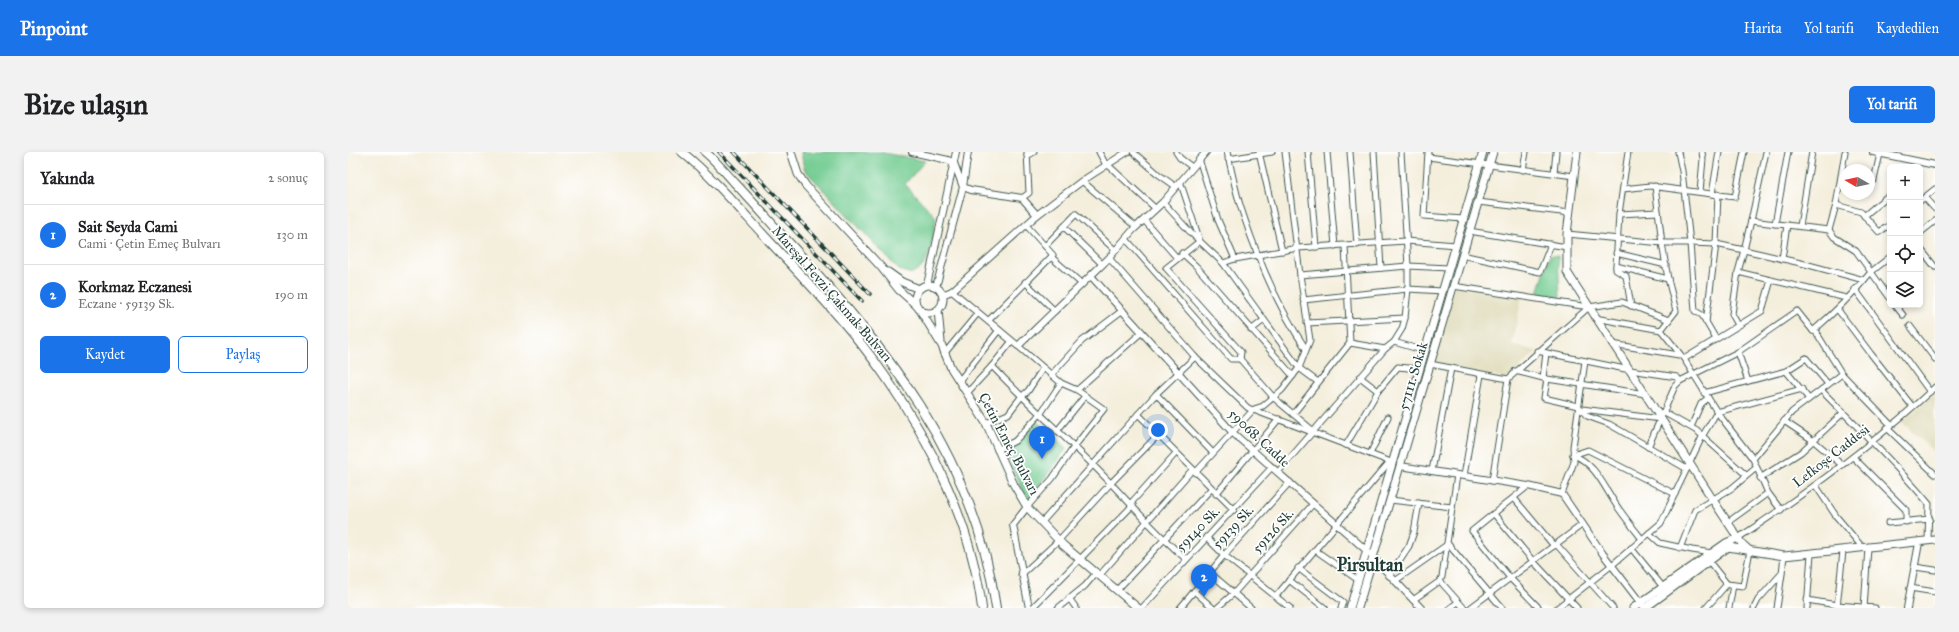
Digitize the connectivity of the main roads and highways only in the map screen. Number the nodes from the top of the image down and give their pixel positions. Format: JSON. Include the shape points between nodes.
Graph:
{"nodes":[{"id":1,"x":682,"y":152,"type":"edge"},
{"id":2,"x":705,"y":152,"type":"edge"},
{"id":3,"x":791,"y":152,"type":"edge"},
{"id":4,"x":1483,"y":152,"type":"edge"},
{"id":5,"x":1493,"y":152,"type":"edge"},
{"id":6,"x":1577,"y":152,"type":"edge"},
{"id":7,"x":881,"y":267,"type":"junction"},
{"id":8,"x":919,"y":289,"type":"junction"},
{"id":9,"x":918,"y":308,"type":"junction"},
{"id":10,"x":938,"y":310,"type":"junction"},
{"id":11,"x":942,"y":346,"type":"junction"},
{"id":12,"x":1738,"y":538,"type":"junction"},
{"id":13,"x":1932,"y":541,"type":"edge"},
{"id":14,"x":1728,"y":547,"type":"junction"},
{"id":15,"x":1750,"y":551,"type":"junction"},
{"id":16,"x":1707,"y":559,"type":"junction"},
{"id":17,"x":1644,"y":607,"type":"edge"},
{"id":18,"x":982,"y":608,"type":"edge"},
{"id":19,"x":996,"y":608,"type":"edge"},
{"id":20,"x":1138,"y":608,"type":"edge"},
{"id":21,"x":1350,"y":608,"type":"edge"},
{"id":22,"x":1358,"y":608,"type":"edge"},
{"id":23,"x":1633,"y":608,"type":"edge"}],
"edges":[{"from":1,"to":18,"type":"main road","name":"Mareşal Fevzi Çakmak Bulvarı","via":[[707,174],[798,272],[885,376],[912,418],[941,472],[960,515],[972,555]]},
{"from":2,"to":19,"type":"main road","name":"Mareşal Fevzi Çakmak Bulvarı","via":[[809,264],[864,328],[906,384],[947,451],[968,498],[985,551]]},
{"from":3,"to":7,"type":"main road","name":"Çetin Emeç Bulvarı","via":[[798,174],[806,186]]},
{"from":4,"to":21,"type":"main road"},
{"from":5,"to":22,"type":"main road","name":"57111. Sokak"},
{"from":6,"to":12,"type":"main road","via":[[1567,234],[1567,272],[1612,344],[1662,415],[1688,466]]},
{"from":7,"to":8,"type":"main road","name":"Çetin Emeç Bulvarı","via":[[902,282]]},
{"from":7,"to":9,"type":"main road","name":"Çetin Emeç Bulvarı","via":[[899,290]]},
{"from":8,"to":9,"type":"main road","via":[[915,297]]},
{"from":8,"to":10,"type":"main road","via":[[928,285],[936,287],[942,295],[942,304]]},
{"from":9,"to":10,"type":"main road","via":[[929,313]]},
{"from":9,"to":11,"type":"main road","name":"Çetin Emeç Bulvarı"},
{"from":10,"to":11,"type":"main road","name":"Çetin Emeç Bulvarı"},
{"from":11,"to":20,"type":"main road","name":"Çetin Emeç Bulvarı","via":[[959,382],[986,423],[1014,485],[1027,507],[1059,540]]},
{"from":12,"to":14,"type":"main road","name":"Lefkoşe Caddesi"},
{"from":12,"to":15,"type":"main road"},
{"from":12,"to":16,"type":"main road","name":"Lefkoşe Caddesi","via":[[1712,552]]},
{"from":13,"to":15,"type":"main road","via":[[1784,556]]},
{"from":14,"to":15,"type":"main road"},
{"from":14,"to":16,"type":"main road","name":"Lefkoşe Caddesi"},
{"from":16,"to":17,"type":"main road","name":"Lefkoşe Caddesi"},
{"from":16,"to":17,"type":"main road","name":"Lefkoşe Caddesi","via":[[1663,587]]},
{"from":17,"to":23,"type":"main road","name":"Lefkoşe Caddesi"}]}
